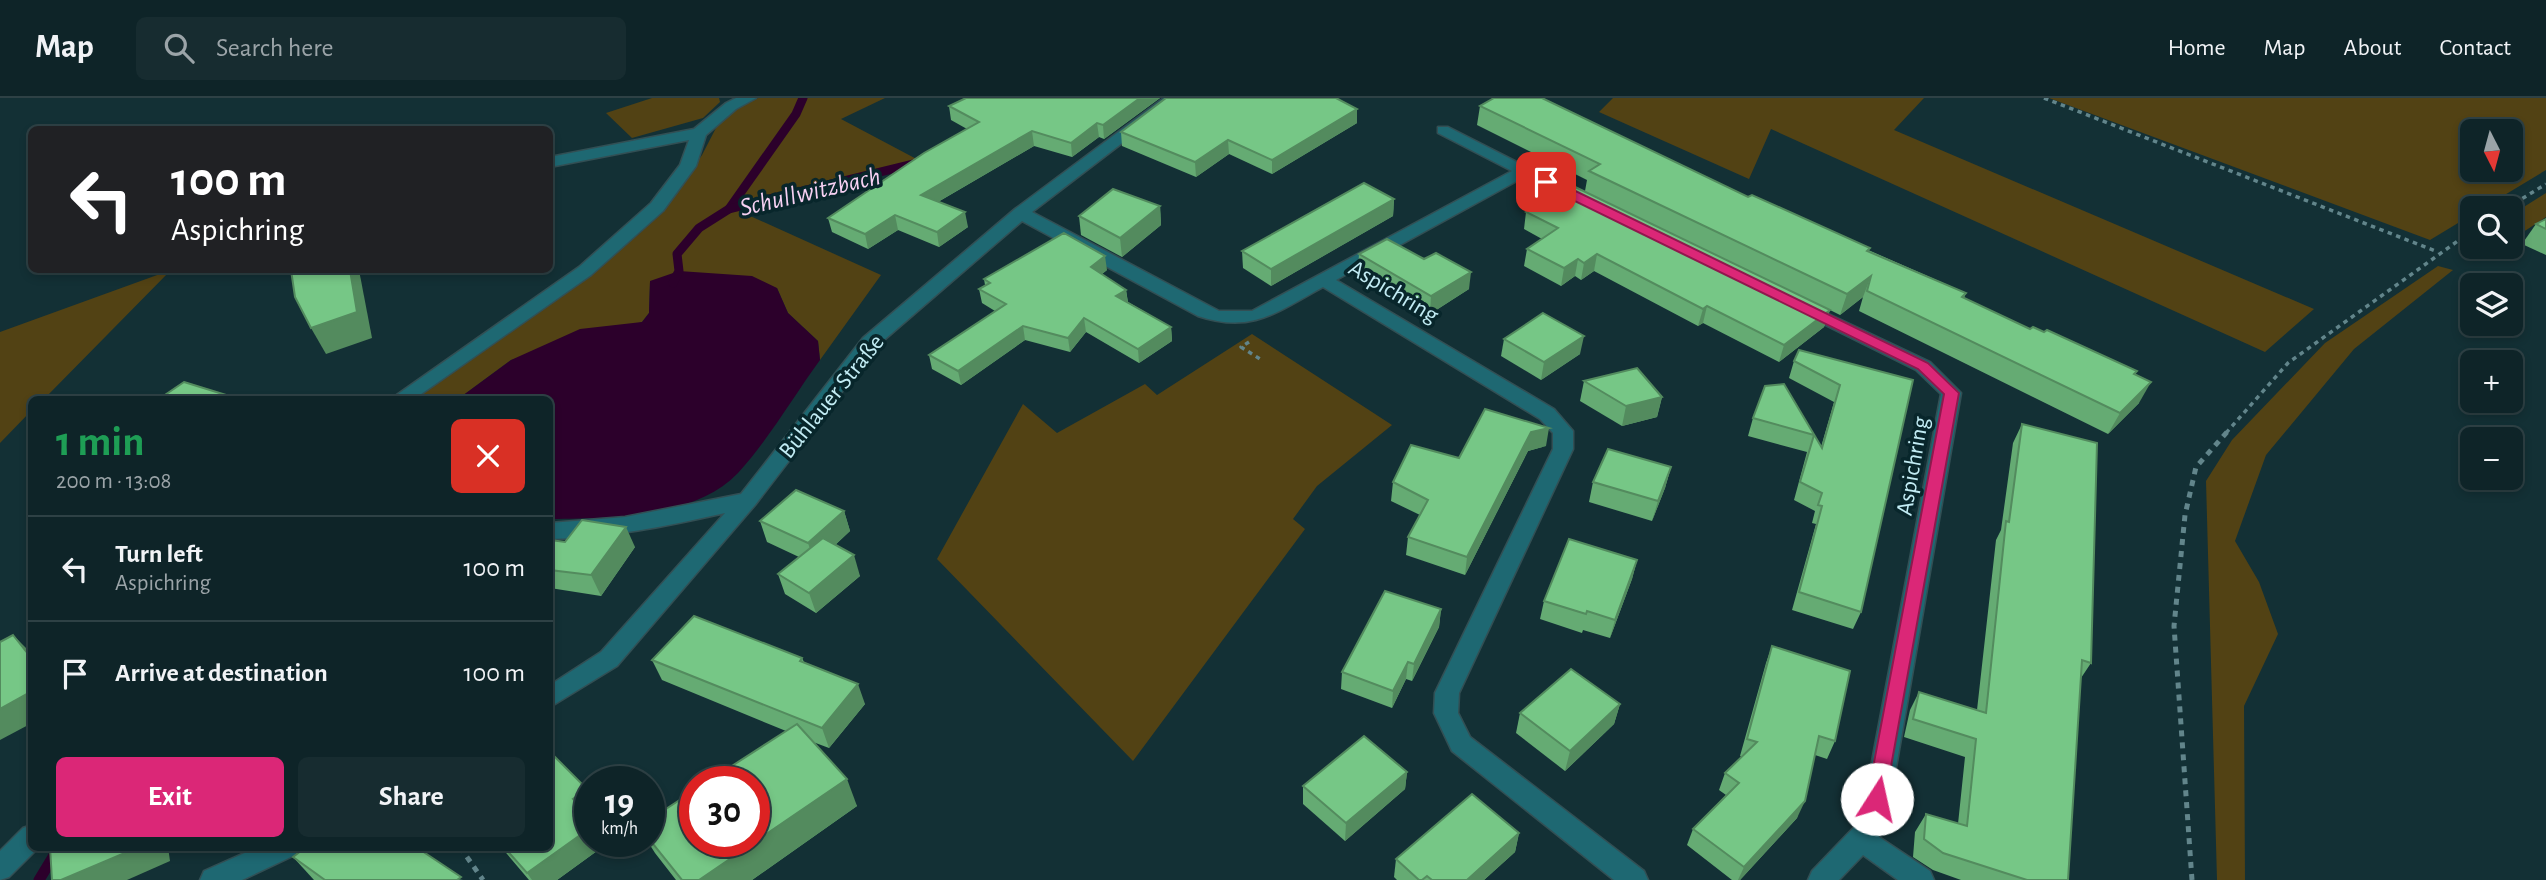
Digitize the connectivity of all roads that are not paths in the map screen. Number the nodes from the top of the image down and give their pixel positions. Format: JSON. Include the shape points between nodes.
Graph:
{"nodes":[{"id":1,"x":749,"y":98,"type":"edge"},
{"id":2,"x":1174,"y":98,"type":"edge"},
{"id":3,"x":1443,"y":130,"type":"dead end"},
{"id":4,"x":699,"y":133,"type":"junction"},
{"id":5,"x":553,"y":161,"type":"edge"},
{"id":6,"x":1524,"y":171,"type":"junction"},
{"id":7,"x":1021,"y":213,"type":"junction"},
{"id":8,"x":1613,"y":214,"type":"edge"},
{"id":9,"x":1322,"y":279,"type":"junction"},
{"id":10,"x":1789,"y":300,"type":"edge"},
{"id":11,"x":405,"y":396,"type":"edge"},
{"id":12,"x":748,"y":500,"type":"junction"},
{"id":13,"x":553,"y":531,"type":"edge"},
{"id":14,"x":553,"y":695,"type":"edge"},
{"id":15,"x":1860,"y":838,"type":"junction"},
{"id":16,"x":28,"y":840,"type":"edge"},
{"id":17,"x":277,"y":851,"type":"edge"},
{"id":18,"x":0,"y":869,"type":"edge"},
{"id":19,"x":214,"y":880,"type":"edge"},
{"id":20,"x":1634,"y":880,"type":"edge"},
{"id":21,"x":1822,"y":880,"type":"edge"},
{"id":22,"x":1920,"y":880,"type":"edge"}],
"edges":[{"from":1,"to":4,"type":"street","via":[[731,106]]},
{"from":2,"to":7,"type":"street","name":"Bühlauer Straße"},
{"from":3,"to":6,"type":"street"},
{"from":4,"to":5,"type":"street"},
{"from":4,"to":11,"type":"street","via":[[688,166],[657,207],[585,271]]},
{"from":6,"to":8,"type":"street"},
{"from":6,"to":9,"type":"street","name":"Aspichring"},
{"from":7,"to":9,"type":"street","name":"Aspichring","via":[[1222,319],[1257,316]]},
{"from":7,"to":12,"type":"street","name":"Bühlauer Straße","via":[[870,342]]},
{"from":9,"to":20,"type":"street","name":"Aspichring","via":[[1547,414],[1563,431],[1563,449],[1447,693],[1446,713],[1461,744]]},
{"from":10,"to":15,"type":"street","name":"Aspichring","via":[[1923,366],[1951,393],[1872,825]]},
{"from":12,"to":13,"type":"street","via":[[634,524]]},
{"from":12,"to":14,"type":"street","name":"Bühlauer Straße","via":[[609,659]]},
{"from":15,"to":21,"type":"street","name":"Aspichring"},
{"from":15,"to":22,"type":"street"},
{"from":16,"to":18,"type":"street"},
{"from":17,"to":19,"type":"street"}]}
